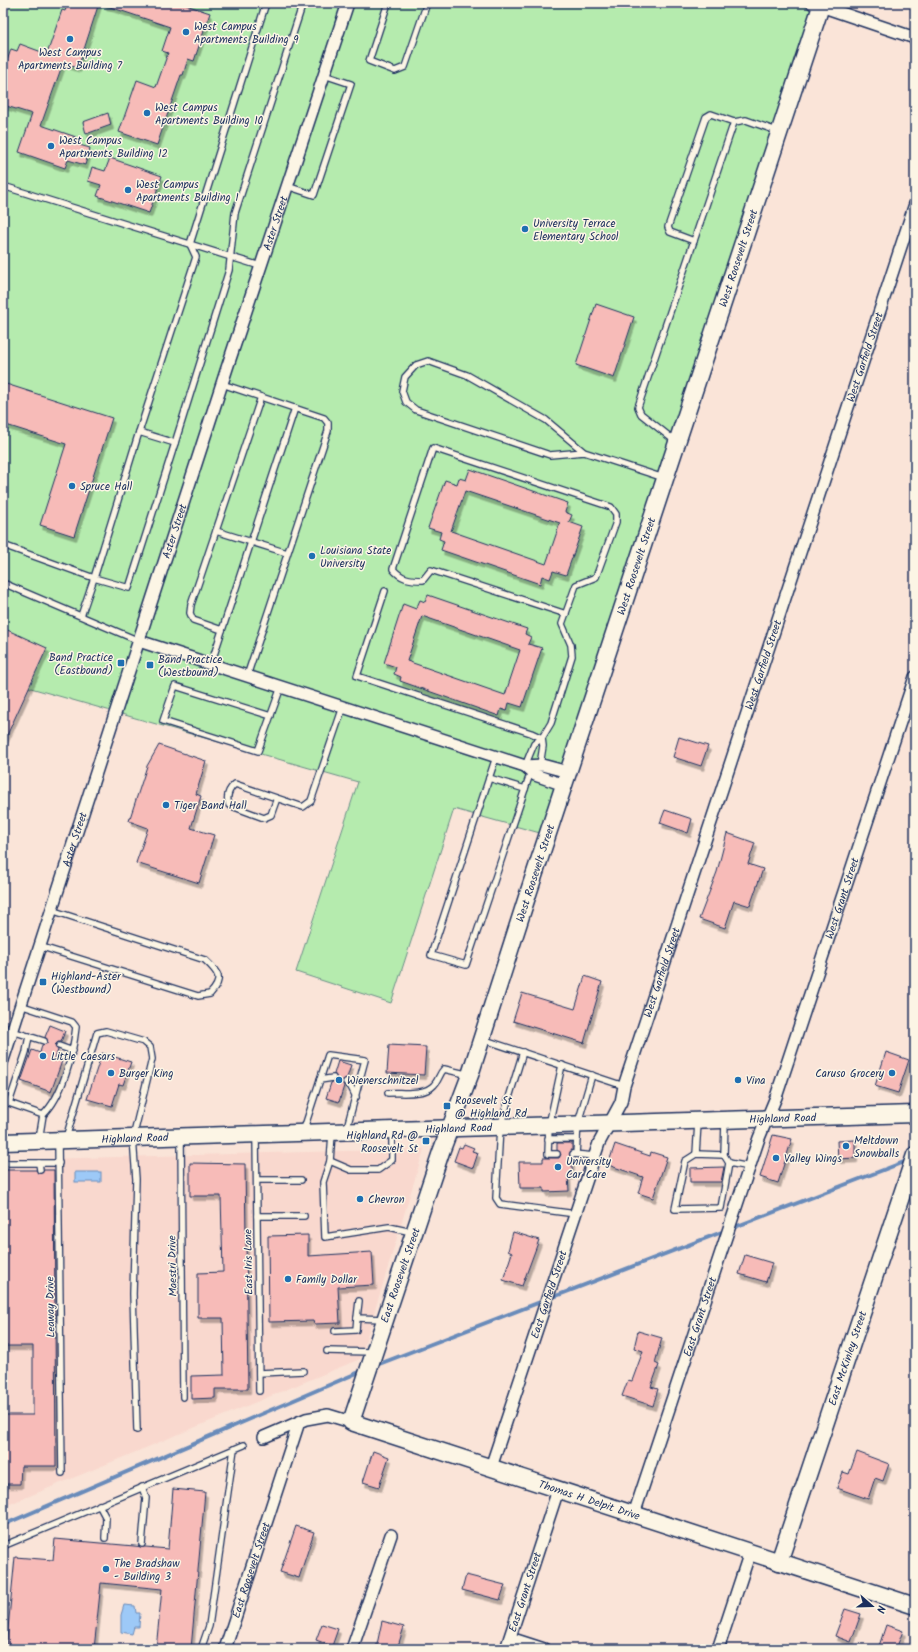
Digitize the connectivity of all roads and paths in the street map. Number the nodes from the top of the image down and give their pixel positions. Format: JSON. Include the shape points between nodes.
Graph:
{"nodes":[{"id":1,"x":266,"y":3,"type":"edge"},
{"id":2,"x":303,"y":3,"type":"edge"},
{"id":3,"x":348,"y":3,"type":"edge"},
{"id":4,"x":387,"y":3,"type":"edge"},
{"id":5,"x":427,"y":3,"type":"edge"},
{"id":6,"x":818,"y":4,"type":"edge"},
{"id":7,"x":915,"y":38,"type":"edge"},
{"id":8,"x":324,"y":75,"type":"junction"},
{"id":9,"x":734,"y":122,"type":"junction"},
{"id":10,"x":780,"y":132,"type":"junction"},
{"id":11,"x":3,"y":186,"type":"edge"},
{"id":12,"x":287,"y":186,"type":"junction"},
{"id":13,"x":915,"y":204,"type":"edge"},
{"id":14,"x":694,"y":241,"type":"junction"},
{"id":15,"x":190,"y":244,"type":"junction"},
{"id":16,"x":231,"y":257,"type":"junction"},
{"id":17,"x":260,"y":266,"type":"junction"},
{"id":18,"x":222,"y":384,"type":"junction"},
{"id":19,"x":261,"y":397,"type":"junction"},
{"id":20,"x":296,"y":408,"type":"junction"},
{"id":21,"x":139,"y":432,"type":"junction"},
{"id":22,"x":174,"y":442,"type":"junction"},
{"id":23,"x":677,"y":442,"type":"junction"},
{"id":24,"x":584,"y":452,"type":"junction"},
{"id":25,"x":665,"y":479,"type":"junction"},
{"id":26,"x":216,"y":531,"type":"junction"},
{"id":27,"x":252,"y":541,"type":"junction"},
{"id":28,"x":3,"y":545,"type":"edge"},
{"id":29,"x":288,"y":553,"type":"junction"},
{"id":30,"x":94,"y":578,"type":"junction"},
{"id":31,"x":3,"y":583,"type":"edge"},
{"id":32,"x":385,"y":591,"type":"dead end"},
{"id":33,"x":566,"y":614,"type":"junction"},
{"id":34,"x":81,"y":616,"type":"junction"},
{"id":35,"x":222,"y":630,"type":"junction"},
{"id":36,"x":139,"y":641,"type":"junction"},
{"id":37,"x":211,"y":664,"type":"junction"},
{"id":38,"x":247,"y":676,"type":"junction"},
{"id":39,"x":915,"y":677,"type":"edge"},
{"id":40,"x":281,"y":687,"type":"junction"},
{"id":41,"x":343,"y":707,"type":"junction"},
{"id":42,"x":271,"y":716,"type":"junction"},
{"id":43,"x":542,"y":738,"type":"junction"},
{"id":44,"x":496,"y":757,"type":"junction"},
{"id":45,"x":532,"y":767,"type":"junction"},
{"id":46,"x":489,"y":778,"type":"junction"},
{"id":47,"x":566,"y":778,"type":"junction"},
{"id":48,"x":525,"y":789,"type":"junction"},
{"id":49,"x":277,"y":798,"type":"junction"},
{"id":50,"x":51,"y":910,"type":"junction"},
{"id":51,"x":39,"y":946,"type":"junction"},
{"id":52,"x":20,"y":1005,"type":"junction"},
{"id":53,"x":12,"y":1031,"type":"junction"},
{"id":54,"x":29,"y":1036,"type":"junction"},
{"id":55,"x":481,"y":1038,"type":"junction"},
{"id":56,"x":44,"y":1041,"type":"dead end"},
{"id":57,"x":59,"y":1046,"type":"dead end"},
{"id":58,"x":73,"y":1051,"type":"junction"},
{"id":59,"x":523,"y":1052,"type":"junction"},
{"id":60,"x":3,"y":1060,"type":"edge"},
{"id":61,"x":562,"y":1065,"type":"junction"},
{"id":62,"x":470,"y":1075,"type":"junction"},
{"id":63,"x":592,"y":1075,"type":"junction"},
{"id":64,"x":333,"y":1078,"type":"dead end"},
{"id":65,"x":320,"y":1080,"type":"junction"},
{"id":66,"x":346,"y":1082,"type":"dead end"},
{"id":67,"x":624,"y":1086,"type":"junction"},
{"id":68,"x":388,"y":1093,"type":"dead end"},
{"id":69,"x":356,"y":1097,"type":"junction"},
{"id":70,"x":6,"y":1102,"type":"edge"},
{"id":71,"x":915,"y":1114,"type":"edge"},
{"id":72,"x":43,"y":1115,"type":"junction"},
{"id":73,"x":725,"y":1119,"type":"junction"},
{"id":74,"x":766,"y":1119,"type":"junction"},
{"id":75,"x":698,"y":1120,"type":"junction"},
{"id":76,"x":609,"y":1123,"type":"junction"},
{"id":77,"x":500,"y":1126,"type":"junction"},
{"id":78,"x":450,"y":1128,"type":"junction"},
{"id":79,"x":392,"y":1130,"type":"junction"},
{"id":80,"x":339,"y":1131,"type":"junction"},
{"id":81,"x":577,"y":1131,"type":"junction"},
{"id":82,"x":303,"y":1132,"type":"junction"},
{"id":83,"x":549,"y":1132,"type":"junction"},
{"id":84,"x":256,"y":1133,"type":"junction"},
{"id":85,"x":181,"y":1136,"type":"junction"},
{"id":86,"x":133,"y":1138,"type":"junction"},
{"id":87,"x":39,"y":1140,"type":"junction"},
{"id":88,"x":62,"y":1140,"type":"junction"},
{"id":89,"x":3,"y":1142,"type":"edge"},
{"id":90,"x":557,"y":1154,"type":"dead end"},
{"id":91,"x":696,"y":1154,"type":"junction"},
{"id":92,"x":724,"y":1155,"type":"junction"},
{"id":93,"x":915,"y":1155,"type":"edge"},
{"id":94,"x":595,"y":1156,"type":"junction"},
{"id":95,"x":330,"y":1161,"type":"junction"},
{"id":96,"x":40,"y":1163,"type":"junction"},
{"id":97,"x":58,"y":1163,"type":"junction"},
{"id":98,"x":729,"y":1163,"type":"junction"},
{"id":99,"x":3,"y":1164,"type":"edge"},
{"id":100,"x":750,"y":1167,"type":"junction"},
{"id":101,"x":40,"y":1170,"type":"dead end"},
{"id":102,"x":257,"y":1180,"type":"junction"},
{"id":103,"x":301,"y":1180,"type":"dead end"},
{"id":104,"x":576,"y":1214,"type":"junction"},
{"id":105,"x":257,"y":1216,"type":"junction"},
{"id":106,"x":304,"y":1216,"type":"dead end"},
{"id":107,"x":414,"y":1232,"type":"junction"},
{"id":108,"x":359,"y":1301,"type":"dead end"},
{"id":109,"x":357,"y":1318,"type":"junction"},
{"id":110,"x":385,"y":1319,"type":"junction"},
{"id":111,"x":335,"y":1331,"type":"dead end"},
{"id":112,"x":327,"y":1351,"type":"dead end"},
{"id":113,"x":374,"y":1352,"type":"junction"},
{"id":114,"x":303,"y":1371,"type":"dead end"},
{"id":115,"x":259,"y":1373,"type":"junction"},
{"id":116,"x":259,"y":1391,"type":"dead end"},
{"id":117,"x":183,"y":1397,"type":"dead end"},
{"id":118,"x":300,"y":1422,"type":"junction"},
{"id":119,"x":351,"y":1422,"type":"junction"},
{"id":120,"x":137,"y":1430,"type":"dead end"},
{"id":121,"x":264,"y":1437,"type":"dead end"},
{"id":122,"x":244,"y":1445,"type":"dead end"},
{"id":123,"x":234,"y":1449,"type":"junction"},
{"id":124,"x":491,"y":1467,"type":"junction"},
{"id":125,"x":62,"y":1473,"type":"dead end"},
{"id":126,"x":142,"y":1487,"type":"junction"},
{"id":127,"x":558,"y":1490,"type":"junction"},
{"id":128,"x":98,"y":1505,"type":"junction"},
{"id":129,"x":634,"y":1514,"type":"junction"},
{"id":130,"x":390,"y":1535,"type":"dead end"},
{"id":131,"x":105,"y":1538,"type":"dead end"},
{"id":132,"x":142,"y":1544,"type":"dead end"},
{"id":133,"x":3,"y":1546,"type":"edge"},
{"id":134,"x":750,"y":1552,"type":"junction"},
{"id":135,"x":779,"y":1562,"type":"junction"},
{"id":136,"x":915,"y":1606,"type":"edge"},
{"id":137,"x":510,"y":1638,"type":"junction"},
{"id":138,"x":201,"y":1649,"type":"edge"},
{"id":139,"x":225,"y":1649,"type":"edge"},
{"id":140,"x":352,"y":1649,"type":"edge"},
{"id":141,"x":506,"y":1649,"type":"edge"},
{"id":142,"x":544,"y":1649,"type":"edge"},
{"id":143,"x":718,"y":1649,"type":"edge"}],
"edges":[{"from":1,"to":15,"type":"lane"},
{"from":2,"to":16,"type":"lane","via":[[236,213]]},
{"from":3,"to":8,"type":"street","name":"Aster Street"},
{"from":4,"to":5,"type":"lane","via":[[369,61],[395,71],[406,67]]},
{"from":6,"to":7,"type":"street"},
{"from":6,"to":10,"type":"main road","name":"West Roosevelt Street"},
{"from":8,"to":12,"type":"street","name":"Aster Street"},
{"from":8,"to":12,"type":"lane","via":[[351,84],[314,194]]},
{"from":9,"to":10,"type":"lane","via":[[746,120]]},
{"from":9,"to":14,"type":"lane"},
{"from":9,"to":14,"type":"lane","via":[[712,114],[706,117],[668,227],[670,232]]},
{"from":10,"to":23,"type":"main road","name":"West Roosevelt Street"},
{"from":11,"to":15,"type":"lane"},
{"from":12,"to":17,"type":"street","name":"Aster Street"},
{"from":13,"to":67,"type":"street","name":"West Garfield Street"},
{"from":14,"to":23,"type":"lane","via":[[638,407],[641,414]]},
{"from":15,"to":16,"type":"lane"},
{"from":15,"to":21,"type":"lane","via":[[196,257]]},
{"from":16,"to":17,"type":"lane"},
{"from":16,"to":22,"type":"lane","via":[[230,270]]},
{"from":17,"to":18,"type":"street","name":"Aster Street"},
{"from":18,"to":19,"type":"lane"},
{"from":18,"to":36,"type":"street","name":"Aster Street"},
{"from":19,"to":20,"type":"lane"},
{"from":19,"to":26,"type":"lane"},
{"from":20,"to":27,"type":"lane"},
{"from":20,"to":29,"type":"lane","via":[[324,418],[328,423],[328,431]]},
{"from":21,"to":22,"type":"lane"},
{"from":21,"to":30,"type":"lane"},
{"from":22,"to":30,"type":"lane","via":[[129,588]]},
{"from":23,"to":25,"type":"main road","name":"West Roosevelt Street"},
{"from":24,"to":24,"type":"lane","via":[[550,455],[416,410],[406,402],[402,391],[405,377],[416,365],[428,361],[468,375],[546,420]]},
{"from":24,"to":25,"type":"lane"},
{"from":25,"to":47,"type":"main road","name":"West Roosevelt Street"},
{"from":26,"to":27,"type":"lane"},
{"from":26,"to":35,"type":"lane","via":[[190,613],[193,620]]},
{"from":27,"to":29,"type":"lane"},
{"from":27,"to":35,"type":"lane"},
{"from":28,"to":30,"type":"lane"},
{"from":29,"to":38,"type":"lane"},
{"from":30,"to":34,"type":"lane"},
{"from":31,"to":34,"type":"lane"},
{"from":32,"to":43,"type":"lane","via":[[357,676]]},
{"from":33,"to":33,"type":"lane","via":[[576,585],[596,577],[616,522],[614,510],[433,448],[392,569],[409,580],[423,580],[431,570]]},
{"from":33,"to":43,"type":"lane","via":[[562,624],[571,645],[572,656],[551,723]]},
{"from":34,"to":36,"type":"lane"},
{"from":35,"to":37,"type":"lane"},
{"from":36,"to":37,"type":"street"},
{"from":36,"to":50,"type":"street","name":"Aster Street"},
{"from":37,"to":38,"type":"street"},
{"from":38,"to":40,"type":"street"},
{"from":39,"to":74,"type":"street","name":"West Grant Street","via":[[776,1097]]},
{"from":40,"to":41,"type":"street"},
{"from":40,"to":42,"type":"lane"},
{"from":41,"to":44,"type":"street"},
{"from":41,"to":49,"type":"lane","via":[[311,800],[303,807]]},
{"from":42,"to":42,"type":"lane","via":[[258,751],[163,721],[175,686]]},
{"from":43,"to":45,"type":"lane","via":[[543,746]]},
{"from":43,"to":45,"type":"lane","via":[[534,744]]},
{"from":44,"to":45,"type":"street"},
{"from":44,"to":46,"type":"lane"},
{"from":45,"to":47,"type":"street","via":[[535,775]]},
{"from":45,"to":48,"type":"lane"},
{"from":46,"to":48,"type":"lane"},
{"from":46,"to":48,"type":"lane","via":[[431,955],[466,965]]},
{"from":47,"to":55,"type":"main road","name":"West Roosevelt Street"},
{"from":49,"to":49,"type":"lane","via":[[235,784],[230,788],[227,799],[229,805],[264,818],[271,815]]},
{"from":50,"to":51,"type":"street","name":"Aster Street"},
{"from":50,"to":51,"type":"lane","via":[[205,960],[216,970],[219,977],[217,987],[210,994],[198,996]]},
{"from":51,"to":52,"type":"street","name":"Aster Street"},
{"from":52,"to":53,"type":"street","name":"Aster Street"},
{"from":52,"to":58,"type":"lane","via":[[72,1022],[76,1027]]},
{"from":53,"to":54,"type":"lane"},
{"from":53,"to":60,"type":"street","name":"Aster Street"},
{"from":54,"to":56,"type":"lane"},
{"from":54,"to":70,"type":"lane","via":[[26,1052]]},
{"from":55,"to":59,"type":"lane"},
{"from":55,"to":62,"type":"main road","name":"West Roosevelt Street"},
{"from":57,"to":58,"type":"lane"},
{"from":58,"to":72,"type":"lane","via":[[51,1107]]},
{"from":59,"to":61,"type":"lane"},
{"from":59,"to":77,"type":"lane"},
{"from":61,"to":63,"type":"lane"},
{"from":61,"to":83,"type":"lane"},
{"from":62,"to":68,"type":"lane","via":[[444,1069],[435,1084],[425,1091]]},
{"from":62,"to":78,"type":"main road","name":"West Roosevelt Street"},
{"from":63,"to":67,"type":"lane"},
{"from":63,"to":81,"type":"lane"},
{"from":64,"to":65,"type":"lane"},
{"from":65,"to":69,"type":"lane","via":[[328,1055],[365,1060]]},
{"from":65,"to":82,"type":"lane"},
{"from":66,"to":69,"type":"lane"},
{"from":67,"to":76,"type":"street","name":"West Garfield Street","via":[[621,1102]]},
{"from":69,"to":80,"type":"lane"},
{"from":70,"to":72,"type":"lane"},
{"from":71,"to":74,"type":"main road","name":"Highland Road"},
{"from":72,"to":87,"type":"lane"},
{"from":73,"to":74,"type":"main road","name":"Highland Road"},
{"from":73,"to":75,"type":"main road","name":"Highland Road"},
{"from":73,"to":92,"type":"lane"},
{"from":74,"to":100,"type":"street","name":"East Grant Street"},
{"from":75,"to":76,"type":"main road","name":"Highland Road"},
{"from":75,"to":91,"type":"lane"},
{"from":76,"to":81,"type":"main road","name":"Highland Road"},
{"from":76,"to":94,"type":"street","name":"East Garfield Street"},
{"from":77,"to":78,"type":"main road","name":"Highland Road"},
{"from":77,"to":83,"type":"main road","name":"Highland Road"},
{"from":77,"to":104,"type":"lane","via":[[496,1198],[500,1204]]},
{"from":78,"to":79,"type":"main road","name":"Highland Road"},
{"from":78,"to":107,"type":"main road","name":"East Roosevelt Street"},
{"from":79,"to":80,"type":"main road","name":"Highland Road"},
{"from":79,"to":95,"type":"lane","via":[[392,1160],[378,1170],[351,1170]]},
{"from":80,"to":82,"type":"main road","name":"Highland Road"},
{"from":80,"to":95,"type":"lane"},
{"from":81,"to":83,"type":"main road","name":"Highland Road"},
{"from":81,"to":94,"type":"lane","via":[[574,1154]]},
{"from":82,"to":84,"type":"main road","name":"Highland Road"},
{"from":83,"to":90,"type":"lane","via":[[548,1154]]},
{"from":84,"to":85,"type":"main road","name":"Highland Road"},
{"from":84,"to":102,"type":"lane","name":"East Iris Lane"},
{"from":85,"to":86,"type":"main road","name":"Highland Road"},
{"from":85,"to":117,"type":"lane","name":"Maestri Drive"},
{"from":86,"to":88,"type":"main road","name":"Highland Road"},
{"from":86,"to":88,"type":"lane","name":"Leaway Drive","via":[[152,1059],[150,1047],[144,1042],[106,1031],[97,1033]]},
{"from":86,"to":120,"type":"lane","via":[[136,1179],[133,1294]]},
{"from":87,"to":88,"type":"main road","name":"Highland Road"},
{"from":87,"to":89,"type":"main road","name":"Highland Road"},
{"from":88,"to":97,"type":"lane","name":"Leaway Drive"},
{"from":91,"to":92,"type":"lane"},
{"from":91,"to":98,"type":"lane","via":[[685,1161],[675,1208],[721,1208]]},
{"from":92,"to":98,"type":"lane"},
{"from":93,"to":135,"type":"main road","name":"East McKinley Street"},
{"from":94,"to":104,"type":"street","name":"East Garfield Street"},
{"from":95,"to":107,"type":"lane","via":[[323,1182],[324,1237],[389,1227]]},
{"from":96,"to":97,"type":"lane"},
{"from":96,"to":99,"type":"lane"},
{"from":96,"to":101,"type":"lane"},
{"from":97,"to":125,"type":"lane","name":"Leaway Drive"},
{"from":98,"to":100,"type":"lane"},
{"from":100,"to":129,"type":"street","name":"East Grant Street"},
{"from":102,"to":103,"type":"lane"},
{"from":102,"to":105,"type":"lane","name":"East Iris Lane"},
{"from":104,"to":124,"type":"street","name":"East Garfield Street"},
{"from":105,"to":106,"type":"lane"},
{"from":105,"to":115,"type":"lane","name":"East Iris Lane"},
{"from":107,"to":110,"type":"main road","name":"East Roosevelt Street"},
{"from":108,"to":109,"type":"lane"},
{"from":109,"to":110,"type":"lane"},
{"from":109,"to":111,"type":"lane","via":[[356,1330]]},
{"from":110,"to":113,"type":"main road","name":"East Roosevelt Street"},
{"from":112,"to":113,"type":"lane"},
{"from":113,"to":119,"type":"main road","name":"East Roosevelt Street"},
{"from":114,"to":115,"type":"lane"},
{"from":115,"to":116,"type":"lane","name":"East Iris Lane"},
{"from":118,"to":119,"type":"street","name":"Thomas H Delpit Drive","via":[[328,1415]]},
{"from":118,"to":121,"type":"street","name":"Thomas H Delpit Drive"},
{"from":118,"to":139,"type":"street","name":"East Roosevelt Street"},
{"from":119,"to":124,"type":"main road","name":"Thomas H Delpit Drive"},
{"from":122,"to":123,"type":"lane"},
{"from":123,"to":126,"type":"lane"},
{"from":123,"to":138,"type":"lane","via":[[209,1626]]},
{"from":124,"to":127,"type":"main road","name":"Thomas H Delpit Drive"},
{"from":126,"to":128,"type":"lane"},
{"from":126,"to":132,"type":"lane","via":[[146,1498]]},
{"from":127,"to":129,"type":"main road","name":"Thomas H Delpit Drive"},
{"from":127,"to":137,"type":"street","name":"East Grant Street"},
{"from":128,"to":131,"type":"lane","via":[[106,1518]]},
{"from":128,"to":133,"type":"lane"},
{"from":129,"to":134,"type":"main road","name":"Thomas H Delpit Drive"},
{"from":130,"to":140,"type":"street"},
{"from":134,"to":135,"type":"main road","name":"Thomas H Delpit Drive"},
{"from":134,"to":143,"type":"street"},
{"from":135,"to":136,"type":"main road","name":"Thomas H Delpit Drive"},
{"from":137,"to":141,"type":"street","name":"East Grant Street"},
{"from":137,"to":142,"type":"street"}]}
